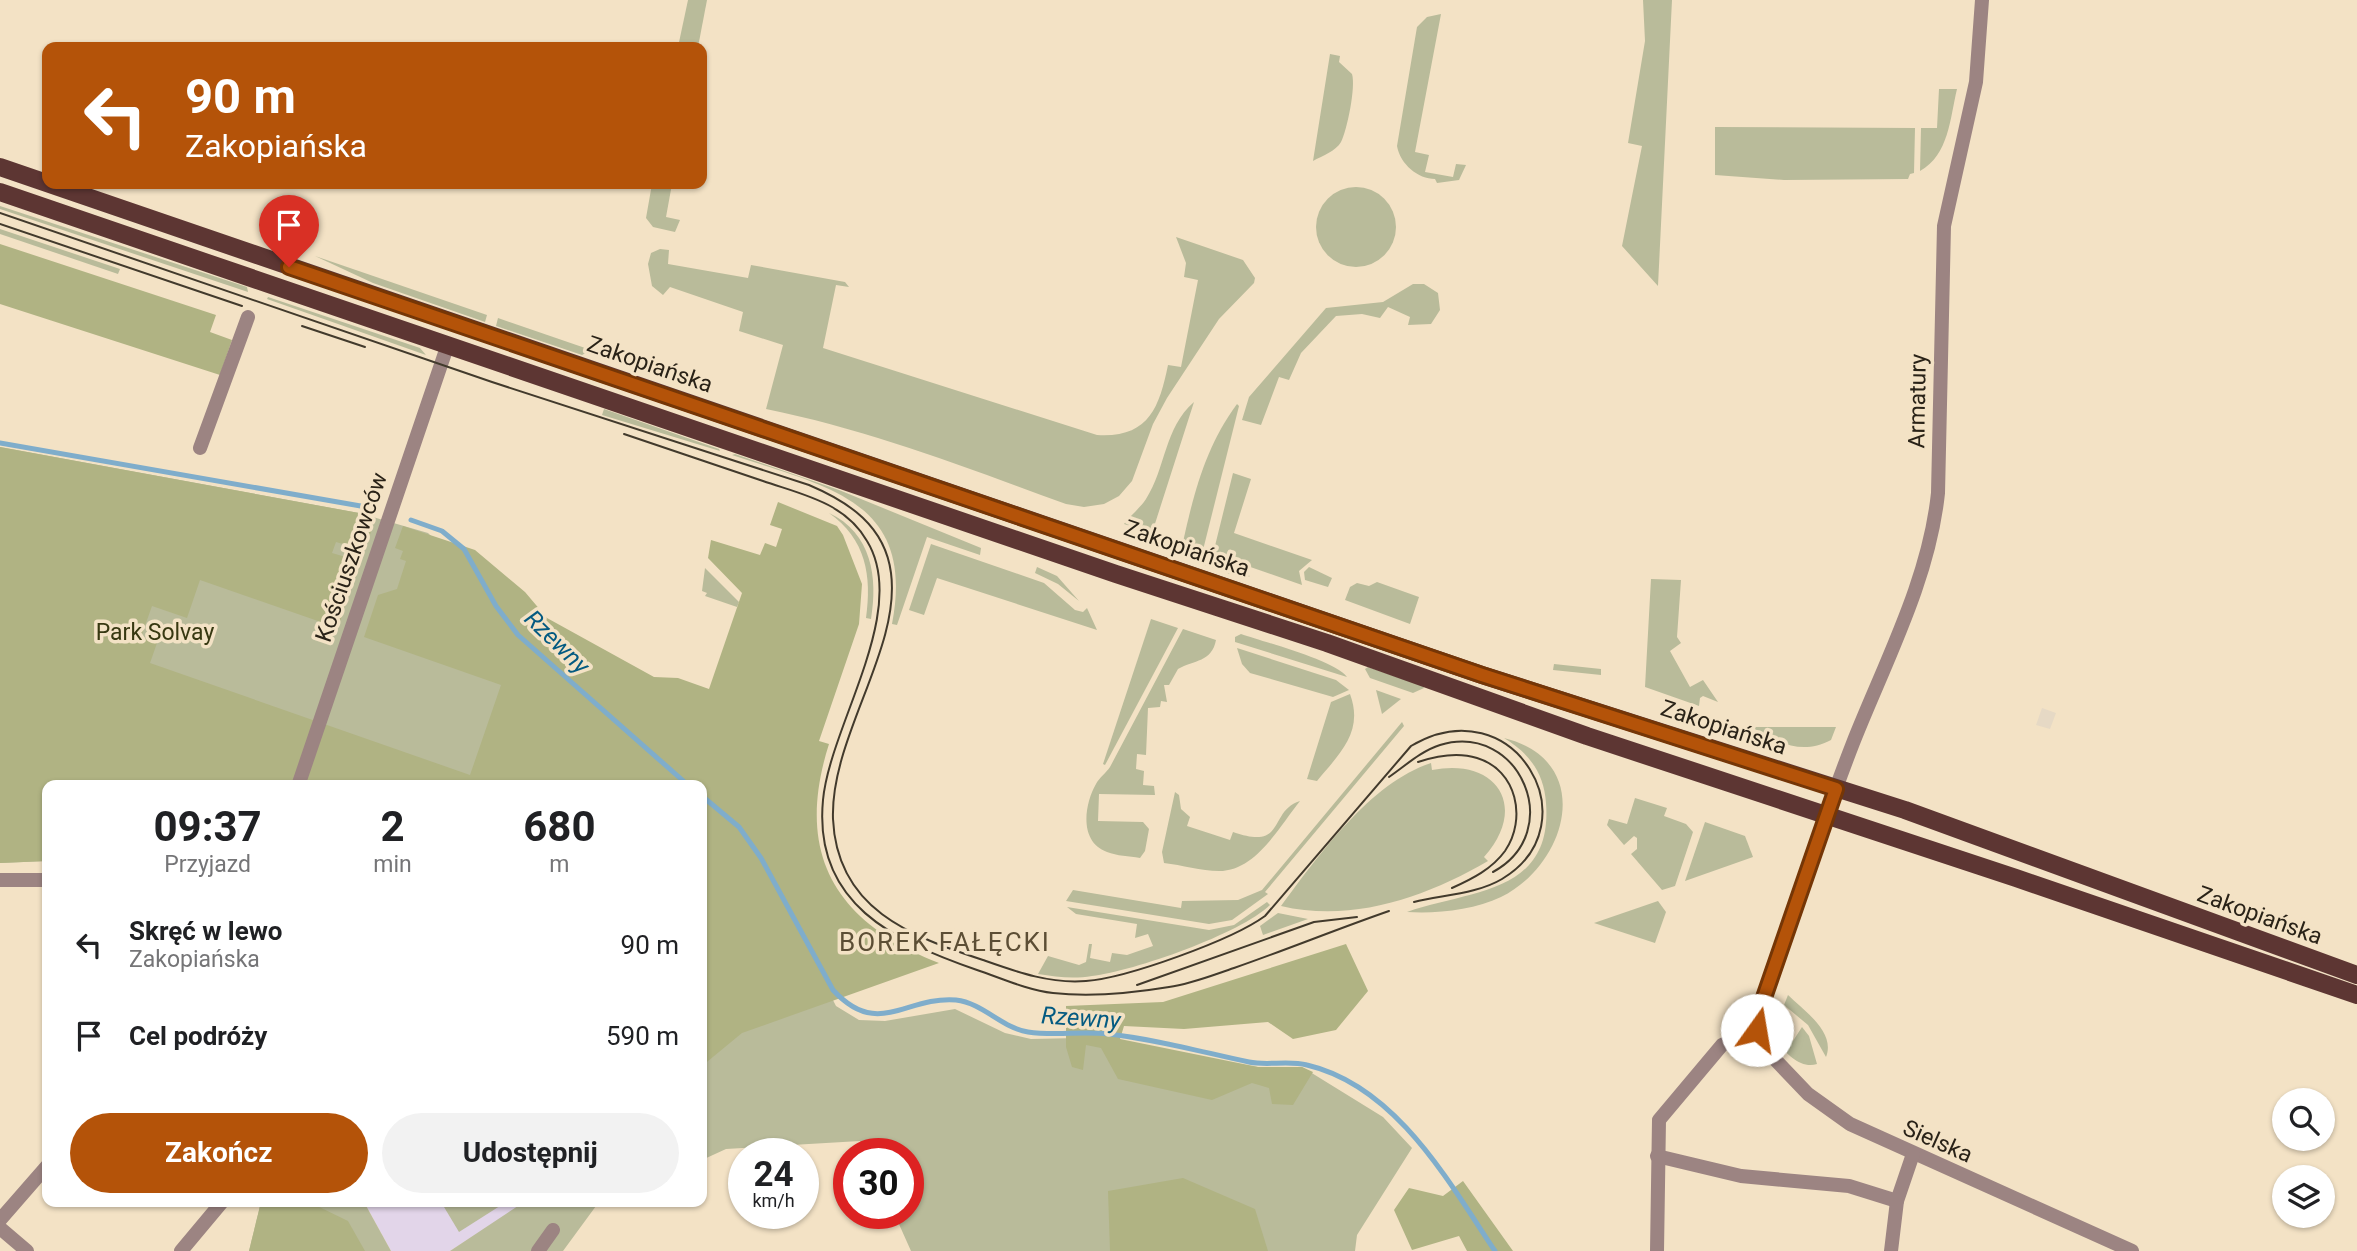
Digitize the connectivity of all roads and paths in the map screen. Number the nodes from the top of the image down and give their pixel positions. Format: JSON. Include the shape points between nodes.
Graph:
{"nodes":[{"id":1,"x":1982,"y":0,"type":"edge"},
{"id":2,"x":0,"y":167,"type":"edge"},
{"id":3,"x":42,"y":181,"type":"edge"},
{"id":4,"x":64,"y":189,"type":"edge"},
{"id":5,"x":0,"y":192,"type":"edge"},
{"id":6,"x":248,"y":317,"type":"dead end"},
{"id":7,"x":448,"y":344,"type":"junction"},
{"id":8,"x":200,"y":448,"type":"dead end"},
{"id":9,"x":300,"y":780,"type":"edge"},
{"id":10,"x":1836,"y":789,"type":"junction"},
{"id":11,"x":1828,"y":815,"type":"junction"},
{"id":12,"x":0,"y":880,"type":"edge"},
{"id":13,"x":42,"y":880,"type":"edge"},
{"id":14,"x":2357,"y":975,"type":"edge"},
{"id":15,"x":2357,"y":995,"type":"edge"},
{"id":16,"x":1757,"y":1030,"type":"junction"},
{"id":17,"x":1913,"y":1154,"type":"junction"},
{"id":18,"x":1657,"y":1156,"type":"junction"},
{"id":19,"x":42,"y":1172,"type":"edge"},
{"id":20,"x":1897,"y":1201,"type":"junction"},
{"id":21,"x":218,"y":1207,"type":"edge"},
{"id":22,"x":0,"y":1220,"type":"edge"},
{"id":23,"x":0,"y":1228,"type":"edge"},
{"id":24,"x":553,"y":1230,"type":"dead end"},
{"id":25,"x":27,"y":1251,"type":"edge"},
{"id":26,"x":181,"y":1251,"type":"edge"},
{"id":27,"x":538,"y":1251,"type":"edge"},
{"id":28,"x":1657,"y":1251,"type":"edge"},
{"id":29,"x":1891,"y":1251,"type":"edge"},
{"id":30,"x":2132,"y":1251,"type":"edge"}],
"edges":[{"from":1,"to":10,"type":"street","name":"Armatury","via":[[1976,82],[1944,226],[1938,493],[1933,532]]},
{"from":2,"to":3,"type":"main road","name":"Zakopiańska"},
{"from":4,"to":10,"type":"main road","name":"Zakopiańska","via":[[1482,675]]},
{"from":5,"to":7,"type":"main road","name":"Zakopiańska"},
{"from":6,"to":8,"type":"street"},
{"from":7,"to":9,"type":"street","name":"Kościuszkowców"},
{"from":7,"to":11,"type":"main road","name":"Zakopiańska"},
{"from":10,"to":11,"type":"street","name":"Armatury"},
{"from":10,"to":14,"type":"main road","name":"Zakopiańska","via":[[1917,814]]},
{"from":11,"to":15,"type":"main road","name":"Zakopiańska"},
{"from":11,"to":16,"type":"street","name":"Armatury","via":[[1760,1009]]},
{"from":12,"to":13,"type":"street"},
{"from":16,"to":17,"type":"street","name":"Sielska","via":[[1766,1050],[1791,1078],[1845,1121]]},
{"from":16,"to":18,"type":"street","via":[[1722,1045],[1659,1120]]},
{"from":17,"to":20,"type":"street"},
{"from":17,"to":30,"type":"street","name":"Sielska"},
{"from":18,"to":20,"type":"street","via":[[1741,1176],[1849,1186]]},
{"from":18,"to":28,"type":"street"},
{"from":19,"to":22,"type":"street"},
{"from":20,"to":29,"type":"street"},
{"from":21,"to":26,"type":"street"},
{"from":23,"to":25,"type":"street"},
{"from":24,"to":27,"type":"street"}]}
